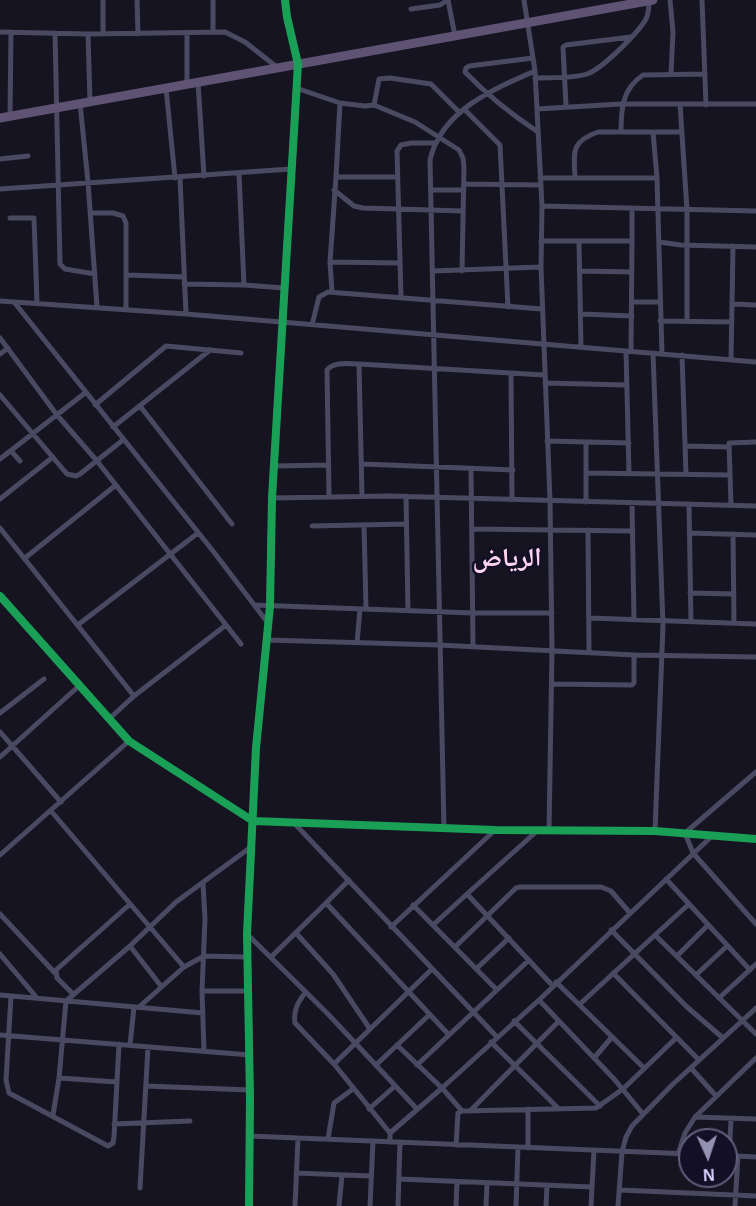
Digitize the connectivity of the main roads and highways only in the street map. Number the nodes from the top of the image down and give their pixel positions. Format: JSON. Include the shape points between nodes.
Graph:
{"nodes":[{"id":1,"x":651,"y":0,"type":"edge"},
{"id":2,"x":0,"y":118,"type":"edge"}],
"edges":[{"from":1,"to":2,"type":"main road"}]}
